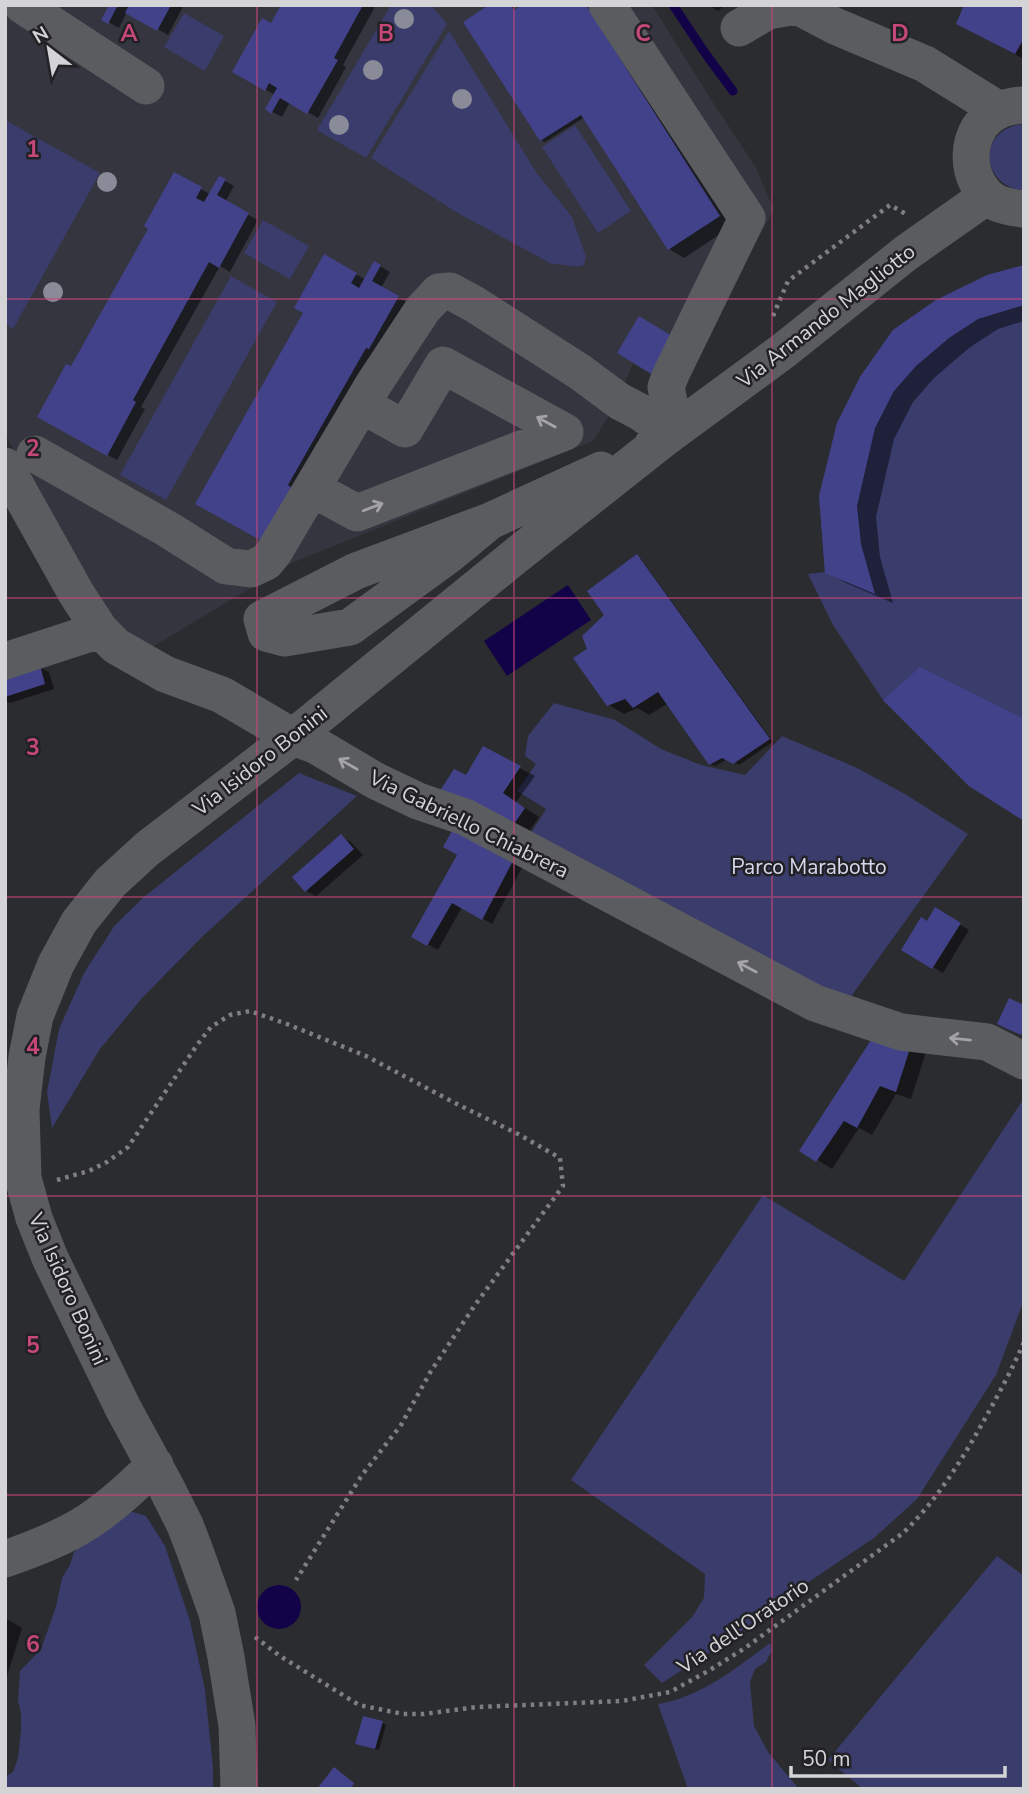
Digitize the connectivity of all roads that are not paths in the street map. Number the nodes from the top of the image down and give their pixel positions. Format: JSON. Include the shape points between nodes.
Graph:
{"nodes":[{"id":1,"x":22,"y":5,"type":"edge"},
{"id":2,"x":607,"y":5,"type":"edge"},
{"id":3,"x":739,"y":28,"type":"dead end"},
{"id":4,"x":146,"y":86,"type":"dead end"},
{"id":5,"x":1017,"y":106,"type":"edge"},
{"id":6,"x":987,"y":196,"type":"junction"},
{"id":7,"x":1024,"y":209,"type":"edge"},
{"id":8,"x":362,"y":405,"type":"junction"},
{"id":9,"x":664,"y":432,"type":"junction"},
{"id":10,"x":20,"y":460,"type":"edge"},
{"id":11,"x":313,"y":489,"type":"junction"},
{"id":12,"x":490,"y":521,"type":"junction"},
{"id":13,"x":513,"y":558,"type":"joint"},
{"id":14,"x":100,"y":630,"type":"junction"},
{"id":15,"x":5,"y":661,"type":"edge"},
{"id":16,"x":293,"y":737,"type":"junction"},
{"id":17,"x":1024,"y":1061,"type":"edge"},
{"id":18,"x":155,"y":1465,"type":"junction"},
{"id":19,"x":5,"y":1559,"type":"edge"},
{"id":20,"x":239,"y":1789,"type":"edge"}],
"edges":[{"from":1,"to":4,"type":"street"},
{"from":2,"to":9,"type":"street","via":[[747,218],[666,387],[669,402]]},
{"from":3,"to":5,"type":"street","via":[[768,11],[797,6]]},
{"from":5,"to":6,"type":"street","via":[[983,122],[973,140],[970,160],[975,180]]},
{"from":6,"to":7,"type":"street","via":[[998,204]]},
{"from":6,"to":9,"type":"street","name":"Via Armando Magliotto","via":[[906,253],[783,351]]},
{"from":8,"to":9,"type":"street","via":[[423,309],[439,292],[450,291],[527,337]]},
{"from":8,"to":11,"type":"street"},
{"from":11,"to":8,"type":"street","one_way":true,"via":[[357,513],[565,432],[443,365],[405,429]]},
{"from":9,"to":12,"type":"street","via":[[590,476]]},
{"from":9,"to":13,"type":"street","name":"Via Armando Magliotto"},
{"from":10,"to":11,"type":"street","via":[[169,530],[226,566],[250,569],[266,562]]},
{"from":10,"to":14,"type":"street","name":"Via Gabriello Chiabrera","via":[[76,593]]},
{"from":12,"to":12,"type":"street","via":[[350,627],[285,638],[266,633],[262,619],[356,571]]},
{"from":13,"to":16,"type":"street","name":"Via Isidoro Bonini"},
{"from":14,"to":15,"type":"street"},
{"from":14,"to":16,"type":"street","name":"Via Gabriello Chiabrera","via":[[146,665],[222,695]]},
{"from":17,"to":16,"type":"street","name":"Via Gabriello Chiabrera","one_way":true,"via":[[987,1042],[901,1032],[815,1003],[465,817],[418,801]]},
{"from":16,"to":18,"type":"street","name":"Via Isidoro Bonini","via":[[147,849],[110,883],[79,922],[56,964],[35,1016],[27,1057],[23,1178],[34,1218],[123,1408]]},
{"from":18,"to":19,"type":"street","via":[[88,1522]]},
{"from":18,"to":20,"type":"street","name":"Via Isidoro Bonini","via":[[185,1525],[217,1613],[237,1726]]}]}
